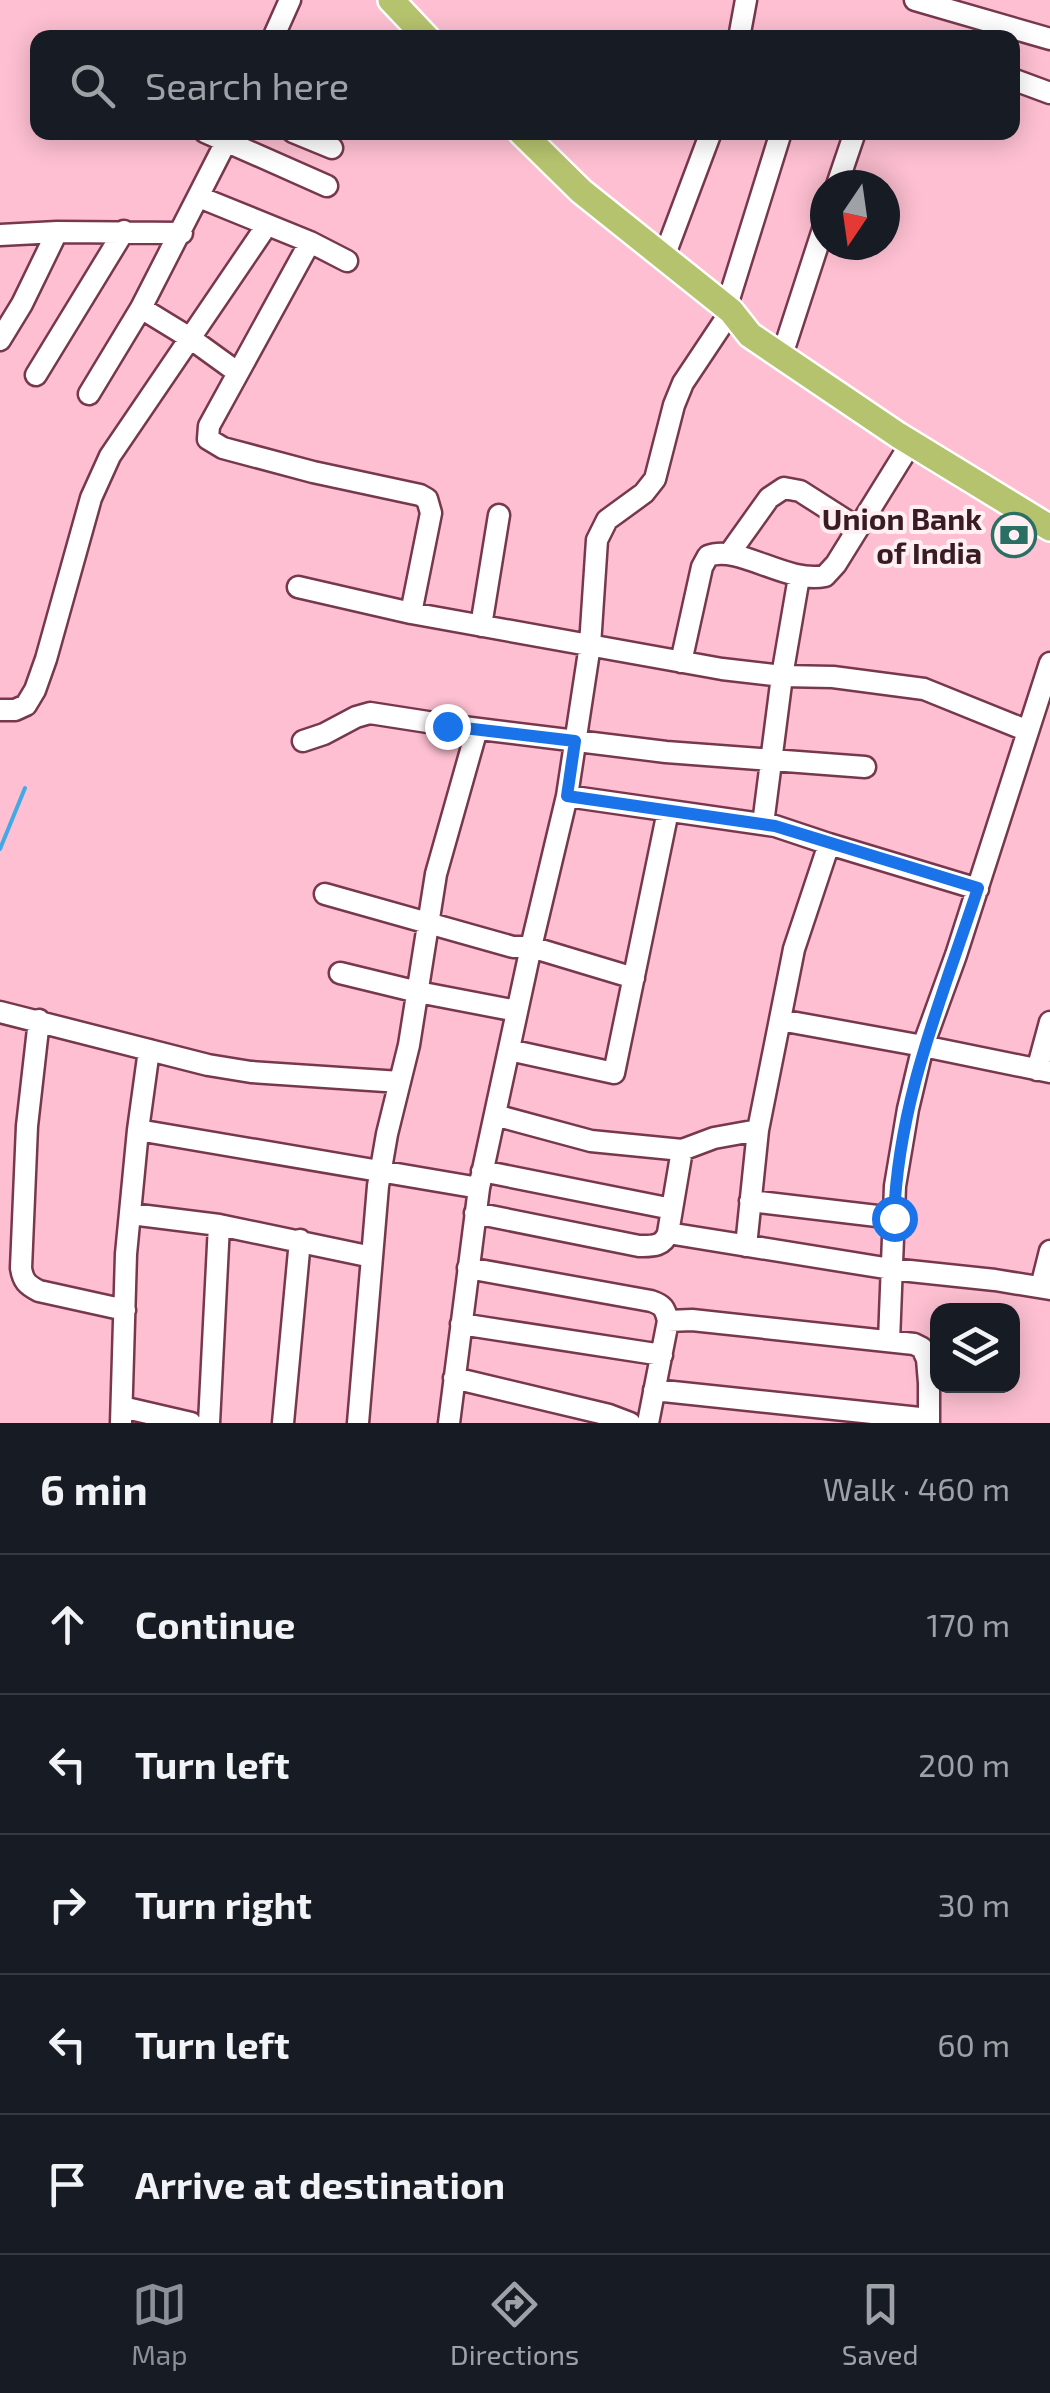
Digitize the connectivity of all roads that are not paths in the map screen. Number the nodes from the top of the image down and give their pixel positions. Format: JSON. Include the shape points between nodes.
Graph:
{"nodes":[{"id":1,"x":290,"y":0,"type":"edge"},
{"id":2,"x":391,"y":0,"type":"edge"},
{"id":3,"x":412,"y":0,"type":"edge"},
{"id":4,"x":746,"y":0,"type":"edge"},
{"id":5,"x":915,"y":0,"type":"edge"},
{"id":6,"x":277,"y":30,"type":"edge"},
{"id":7,"x":419,"y":30,"type":"edge"},
{"id":8,"x":440,"y":30,"type":"edge"},
{"id":9,"x":740,"y":30,"type":"edge"},
{"id":10,"x":1019,"y":30,"type":"edge"},
{"id":11,"x":1020,"y":30,"type":"edge"},
{"id":12,"x":1050,"y":39,"type":"edge"},
{"id":13,"x":1020,"y":83,"type":"edge"},
{"id":14,"x":1050,"y":93,"type":"edge"},
{"id":15,"x":228,"y":140,"type":"edge"},
{"id":16,"x":235,"y":140,"type":"edge"},
{"id":17,"x":312,"y":140,"type":"edge"},
{"id":18,"x":529,"y":140,"type":"edge"},
{"id":19,"x":551,"y":140,"type":"edge"},
{"id":20,"x":708,"y":140,"type":"edge"},
{"id":21,"x":780,"y":140,"type":"edge"},
{"id":22,"x":852,"y":140,"type":"edge"},
{"id":23,"x":332,"y":148,"type":"dead end"},
{"id":24,"x":843,"y":170,"type":"edge"},
{"id":25,"x":327,"y":186,"type":"dead end"},
{"id":26,"x":200,"y":197,"type":"junction"},
{"id":27,"x":267,"y":224,"type":"junction"},
{"id":28,"x":124,"y":231,"type":"junction"},
{"id":29,"x":57,"y":232,"type":"junction"},
{"id":30,"x":182,"y":233,"type":"junction"},
{"id":31,"x":0,"y":235,"type":"edge"},
{"id":32,"x":310,"y":242,"type":"junction"},
{"id":33,"x":667,"y":249,"type":"junction"},
{"id":34,"x":813,"y":260,"type":"edge"},
{"id":35,"x":347,"y":261,"type":"dead end"},
{"id":36,"x":730,"y":305,"type":"junction"},
{"id":37,"x":141,"y":308,"type":"junction"},
{"id":38,"x":190,"y":338,"type":"junction"},
{"id":39,"x":0,"y":340,"type":"edge"},
{"id":40,"x":786,"y":343,"type":"junction"},
{"id":41,"x":237,"y":372,"type":"junction"},
{"id":42,"x":36,"y":375,"type":"dead end"},
{"id":43,"x":89,"y":394,"type":"dead end"},
{"id":44,"x":911,"y":443,"type":"junction"},
{"id":45,"x":1050,"y":510,"type":"edge"},
{"id":46,"x":500,"y":514,"type":"dead end"},
{"id":47,"x":858,"y":528,"type":"junction"},
{"id":48,"x":1050,"y":528,"type":"edge"},
{"id":49,"x":729,"y":554,"type":"junction"},
{"id":50,"x":799,"y":577,"type":"junction"},
{"id":51,"x":298,"y":587,"type":"dead end"},
{"id":52,"x":411,"y":613,"type":"junction"},
{"id":53,"x":481,"y":626,"type":"junction"},
{"id":54,"x":590,"y":645,"type":"junction"},
{"id":55,"x":680,"y":662,"type":"junction"},
{"id":56,"x":1050,"y":663,"type":"edge"},
{"id":57,"x":782,"y":676,"type":"junction"},
{"id":58,"x":0,"y":710,"type":"edge"},
{"id":59,"x":477,"y":728,"type":"junction"},
{"id":60,"x":1028,"y":731,"type":"junction"},
{"id":61,"x":303,"y":741,"type":"dead end"},
{"id":62,"x":575,"y":741,"type":"junction"},
{"id":63,"x":772,"y":759,"type":"junction"},
{"id":64,"x":866,"y":767,"type":"dead end"},
{"id":65,"x":567,"y":796,"type":"junction"},
{"id":66,"x":668,"y":811,"type":"junction"},
{"id":67,"x":763,"y":824,"type":"junction"},
{"id":68,"x":829,"y":844,"type":"junction"},
{"id":69,"x":978,"y":888,"type":"junction"},
{"id":70,"x":325,"y":894,"type":"dead end"},
{"id":71,"x":428,"y":923,"type":"junction"},
{"id":72,"x":531,"y":947,"type":"junction"},
{"id":73,"x":340,"y":973,"type":"dead end"},
{"id":74,"x":634,"y":978,"type":"junction"},
{"id":75,"x":418,"y":992,"type":"junction"},
{"id":76,"x":517,"y":1011,"type":"junction"},
{"id":77,"x":0,"y":1012,"type":"edge"},
{"id":78,"x":39,"y":1020,"type":"junction"},
{"id":79,"x":780,"y":1020,"type":"junction"},
{"id":80,"x":1050,"y":1022,"type":"edge"},
{"id":81,"x":923,"y":1046,"type":"junction"},
{"id":82,"x":149,"y":1050,"type":"junction"},
{"id":83,"x":510,"y":1050,"type":"junction"},
{"id":84,"x":1044,"y":1071,"type":"edge"},
{"id":85,"x":400,"y":1082,"type":"junction"},
{"id":86,"x":494,"y":1116,"type":"junction"},
{"id":87,"x":138,"y":1130,"type":"junction"},
{"id":88,"x":758,"y":1130,"type":"junction"},
{"id":89,"x":682,"y":1150,"type":"junction"},
{"id":90,"x":381,"y":1172,"type":"junction"},
{"id":91,"x":480,"y":1179,"type":"junction"},
{"id":92,"x":750,"y":1200,"type":"junction"},
{"id":93,"x":672,"y":1209,"type":"junction"},
{"id":94,"x":475,"y":1213,"type":"junction"},
{"id":95,"x":131,"y":1214,"type":"junction"},
{"id":96,"x":894,"y":1218,"type":"junction"},
{"id":97,"x":219,"y":1225,"type":"junction"},
{"id":98,"x":668,"y":1233,"type":"junction"},
{"id":99,"x":300,"y":1240,"type":"junction"},
{"id":100,"x":746,"y":1246,"type":"junction"},
{"id":101,"x":1050,"y":1251,"type":"edge"},
{"id":102,"x":372,"y":1257,"type":"junction"},
{"id":103,"x":468,"y":1268,"type":"junction"},
{"id":104,"x":891,"y":1269,"type":"junction"},
{"id":105,"x":1046,"y":1288,"type":"edge"},
{"id":106,"x":126,"y":1310,"type":"junction"},
{"id":107,"x":668,"y":1321,"type":"junction"},
{"id":108,"x":461,"y":1324,"type":"junction"},
{"id":109,"x":889,"y":1342,"type":"junction"},
{"id":110,"x":662,"y":1355,"type":"junction"},
{"id":111,"x":454,"y":1378,"type":"junction"},
{"id":112,"x":654,"y":1390,"type":"junction"},
{"id":113,"x":122,"y":1415,"type":"edge"},
{"id":114,"x":929,"y":1421,"type":"edge"},
{"id":115,"x":191,"y":1423,"type":"edge"},
{"id":116,"x":208,"y":1423,"type":"edge"},
{"id":117,"x":284,"y":1423,"type":"edge"},
{"id":118,"x":358,"y":1423,"type":"edge"},
{"id":119,"x":449,"y":1423,"type":"edge"},
{"id":120,"x":630,"y":1423,"type":"edge"},
{"id":121,"x":648,"y":1423,"type":"edge"}],
"edges":[{"from":1,"to":6,"type":"street"},
{"from":2,"to":7,"type":"main road"},
{"from":3,"to":8,"type":"main road"},
{"from":4,"to":9,"type":"street"},
{"from":5,"to":10,"type":"street"},
{"from":11,"to":12,"type":"street"},
{"from":13,"to":14,"type":"street"},
{"from":15,"to":26,"type":"street"},
{"from":16,"to":25,"type":"street"},
{"from":17,"to":23,"type":"street"},
{"from":18,"to":36,"type":"main road","via":[[580,191]]},
{"from":19,"to":33,"type":"main road"},
{"from":20,"to":33,"type":"street"},
{"from":21,"to":36,"type":"street"},
{"from":22,"to":24,"type":"street"},
{"from":26,"to":27,"type":"street"},
{"from":26,"to":30,"type":"street"},
{"from":27,"to":32,"type":"street"},
{"from":27,"to":38,"type":"street"},
{"from":28,"to":29,"type":"street"},
{"from":28,"to":30,"type":"street"},
{"from":28,"to":42,"type":"street"},
{"from":29,"to":31,"type":"street"},
{"from":29,"to":39,"type":"street"},
{"from":30,"to":37,"type":"street"},
{"from":32,"to":35,"type":"street"},
{"from":32,"to":41,"type":"street"},
{"from":33,"to":36,"type":"main road"},
{"from":34,"to":40,"type":"street"},
{"from":36,"to":40,"type":"main road"},
{"from":36,"to":44,"type":"main road","via":[[750,335]]},
{"from":36,"to":54,"type":"street","via":[[683,383],[655,479],[608,520],[597,540]]},
{"from":37,"to":38,"type":"street"},
{"from":37,"to":43,"type":"street"},
{"from":38,"to":41,"type":"street"},
{"from":38,"to":58,"type":"street","via":[[110,456],[90,498],[35,690],[26,705]]},
{"from":40,"to":45,"type":"main road"},
{"from":41,"to":52,"type":"street","via":[[208,426],[215,445],[427,499],[431,513]]},
{"from":44,"to":47,"type":"street"},
{"from":44,"to":48,"type":"main road"},
{"from":46,"to":53,"type":"street"},
{"from":47,"to":49,"type":"street","via":[[784,488],[769,498]]},
{"from":47,"to":50,"type":"street","via":[[831,572]]},
{"from":49,"to":50,"type":"street"},
{"from":49,"to":55,"type":"street","via":[[704,560]]},
{"from":50,"to":57,"type":"street"},
{"from":51,"to":52,"type":"street"},
{"from":52,"to":53,"type":"street"},
{"from":53,"to":54,"type":"street"},
{"from":54,"to":55,"type":"street"},
{"from":54,"to":62,"type":"street"},
{"from":55,"to":57,"type":"street"},
{"from":56,"to":60,"type":"street"},
{"from":57,"to":60,"type":"street","via":[[924,689]]},
{"from":57,"to":63,"type":"street"},
{"from":59,"to":61,"type":"street","via":[[370,713]]},
{"from":59,"to":62,"type":"street"},
{"from":59,"to":71,"type":"street"},
{"from":60,"to":69,"type":"street"},
{"from":62,"to":63,"type":"street"},
{"from":62,"to":65,"type":"street"},
{"from":63,"to":64,"type":"street"},
{"from":63,"to":67,"type":"street"},
{"from":65,"to":66,"type":"street"},
{"from":65,"to":72,"type":"street"},
{"from":66,"to":67,"type":"street"},
{"from":66,"to":74,"type":"street"},
{"from":67,"to":68,"type":"street"},
{"from":68,"to":69,"type":"street"},
{"from":68,"to":79,"type":"street","via":[[794,948]]},
{"from":69,"to":81,"type":"street"},
{"from":70,"to":71,"type":"street"},
{"from":71,"to":72,"type":"street"},
{"from":71,"to":75,"type":"street"},
{"from":72,"to":74,"type":"street"},
{"from":72,"to":76,"type":"street"},
{"from":73,"to":75,"type":"street"},
{"from":74,"to":83,"type":"street","via":[[614,1073]]},
{"from":75,"to":76,"type":"street"},
{"from":75,"to":85,"type":"street"},
{"from":76,"to":83,"type":"street"},
{"from":77,"to":78,"type":"street"},
{"from":78,"to":82,"type":"street"},
{"from":78,"to":106,"type":"street","via":[[27,1126],[23,1280],[39,1291]]},
{"from":79,"to":81,"type":"street"},
{"from":79,"to":88,"type":"street"},
{"from":80,"to":84,"type":"street"},
{"from":81,"to":84,"type":"street"},
{"from":81,"to":96,"type":"street","via":[[902,1140]]},
{"from":82,"to":85,"type":"street","via":[[251,1072]]},
{"from":82,"to":87,"type":"street"},
{"from":83,"to":86,"type":"street"},
{"from":85,"to":90,"type":"street"},
{"from":86,"to":89,"type":"street","via":[[591,1141]]},
{"from":86,"to":91,"type":"street"},
{"from":87,"to":90,"type":"street"},
{"from":87,"to":95,"type":"street"},
{"from":88,"to":89,"type":"street"},
{"from":88,"to":92,"type":"street"},
{"from":89,"to":93,"type":"street"},
{"from":90,"to":91,"type":"street"},
{"from":90,"to":102,"type":"street"},
{"from":91,"to":93,"type":"street"},
{"from":91,"to":94,"type":"street"},
{"from":92,"to":96,"type":"street"},
{"from":92,"to":100,"type":"street"},
{"from":93,"to":98,"type":"street"},
{"from":94,"to":98,"type":"street","via":[[639,1246],[660,1244]]},
{"from":94,"to":103,"type":"street"},
{"from":95,"to":97,"type":"street"},
{"from":95,"to":106,"type":"street"},
{"from":96,"to":104,"type":"street"},
{"from":97,"to":99,"type":"street"},
{"from":97,"to":116,"type":"street"},
{"from":98,"to":100,"type":"street"},
{"from":99,"to":102,"type":"street"},
{"from":99,"to":117,"type":"street"},
{"from":100,"to":104,"type":"street"},
{"from":101,"to":105,"type":"street"},
{"from":102,"to":118,"type":"street"},
{"from":103,"to":107,"type":"street","via":[[651,1300],[665,1308]]},
{"from":103,"to":108,"type":"street"},
{"from":104,"to":105,"type":"street"},
{"from":104,"to":109,"type":"street"},
{"from":106,"to":113,"type":"street"},
{"from":107,"to":109,"type":"street"},
{"from":107,"to":110,"type":"street"},
{"from":108,"to":110,"type":"street"},
{"from":108,"to":111,"type":"street"},
{"from":109,"to":114,"type":"street","via":[[922,1348]]},
{"from":110,"to":112,"type":"street"},
{"from":111,"to":119,"type":"street"},
{"from":111,"to":120,"type":"street"},
{"from":112,"to":114,"type":"street"},
{"from":112,"to":121,"type":"street"},
{"from":113,"to":115,"type":"street"}]}
